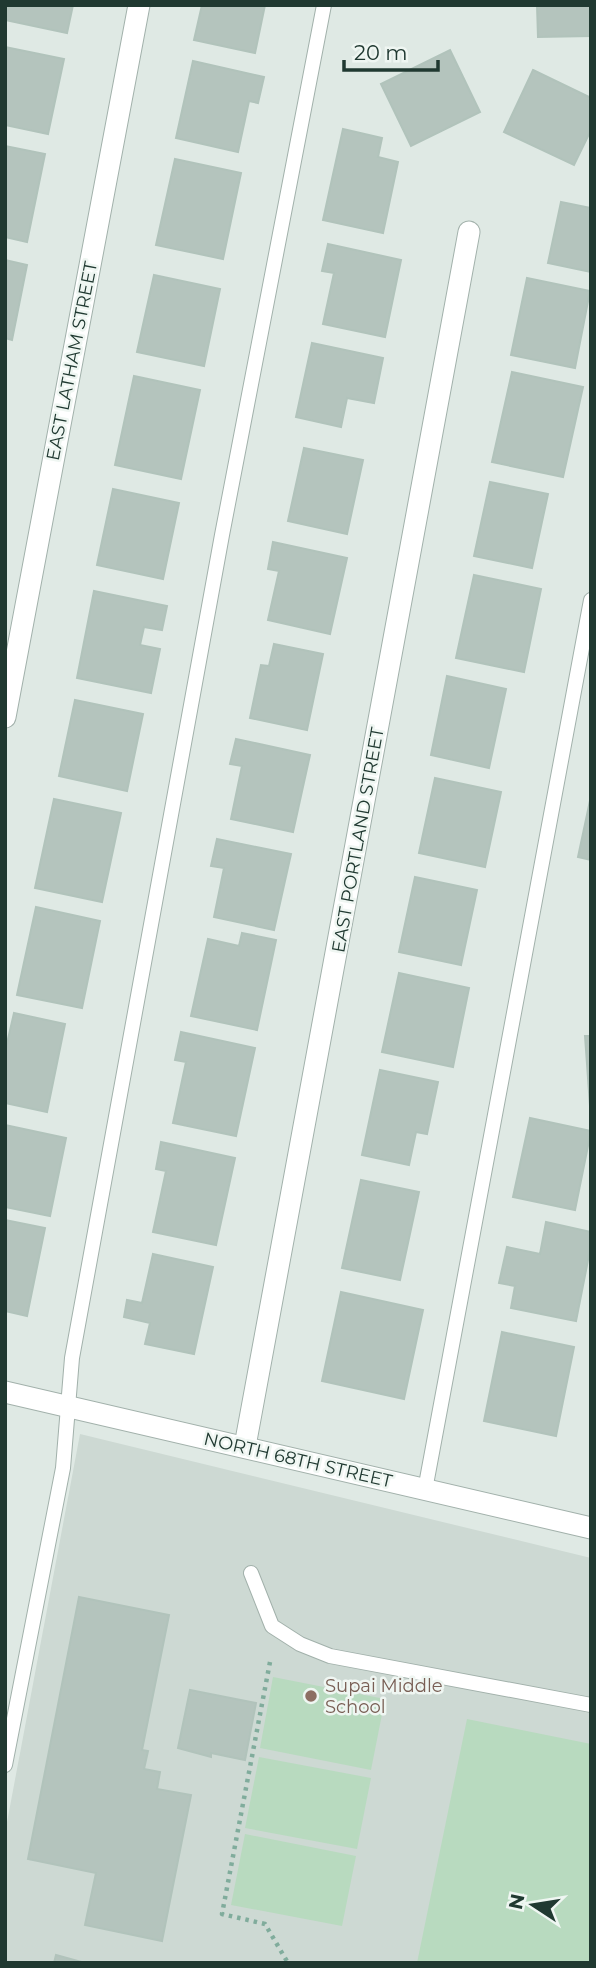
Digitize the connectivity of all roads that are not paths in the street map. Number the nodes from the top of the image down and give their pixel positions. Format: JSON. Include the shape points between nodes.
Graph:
{"nodes":[{"id":1,"x":139,"y":5,"type":"edge"},
{"id":2,"x":324,"y":5,"type":"edge"},
{"id":3,"x":469,"y":232,"type":"dead end"},
{"id":4,"x":591,"y":600,"type":"edge"},
{"id":5,"x":5,"y":717,"type":"edge"},
{"id":6,"x":5,"y":1392,"type":"edge"},
{"id":7,"x":68,"y":1406,"type":"junction"},
{"id":8,"x":245,"y":1446,"type":"junction"},
{"id":9,"x":425,"y":1490,"type":"junction"},
{"id":10,"x":591,"y":1528,"type":"edge"},
{"id":11,"x":251,"y":1573,"type":"dead end"},
{"id":12,"x":591,"y":1705,"type":"edge"},
{"id":13,"x":5,"y":1765,"type":"edge"}],
"edges":[{"from":1,"to":5,"type":"street","name":"EAST LATHAM STREET"},
{"from":2,"to":7,"type":"lane","via":[[220,548],[75,1344]]},
{"from":3,"to":8,"type":"street","name":"EAST PORTLAND STREET"},
{"from":4,"to":9,"type":"lane"},
{"from":6,"to":7,"type":"street","name":"NORTH 68TH STREET"},
{"from":7,"to":8,"type":"street","name":"NORTH 68TH STREET"},
{"from":7,"to":13,"type":"lane","via":[[62,1468]]},
{"from":8,"to":9,"type":"street","name":"NORTH 68TH STREET"},
{"from":9,"to":10,"type":"street","name":"NORTH 68TH STREET"},
{"from":11,"to":12,"type":"lane","via":[[272,1626],[330,1656]]}]}
